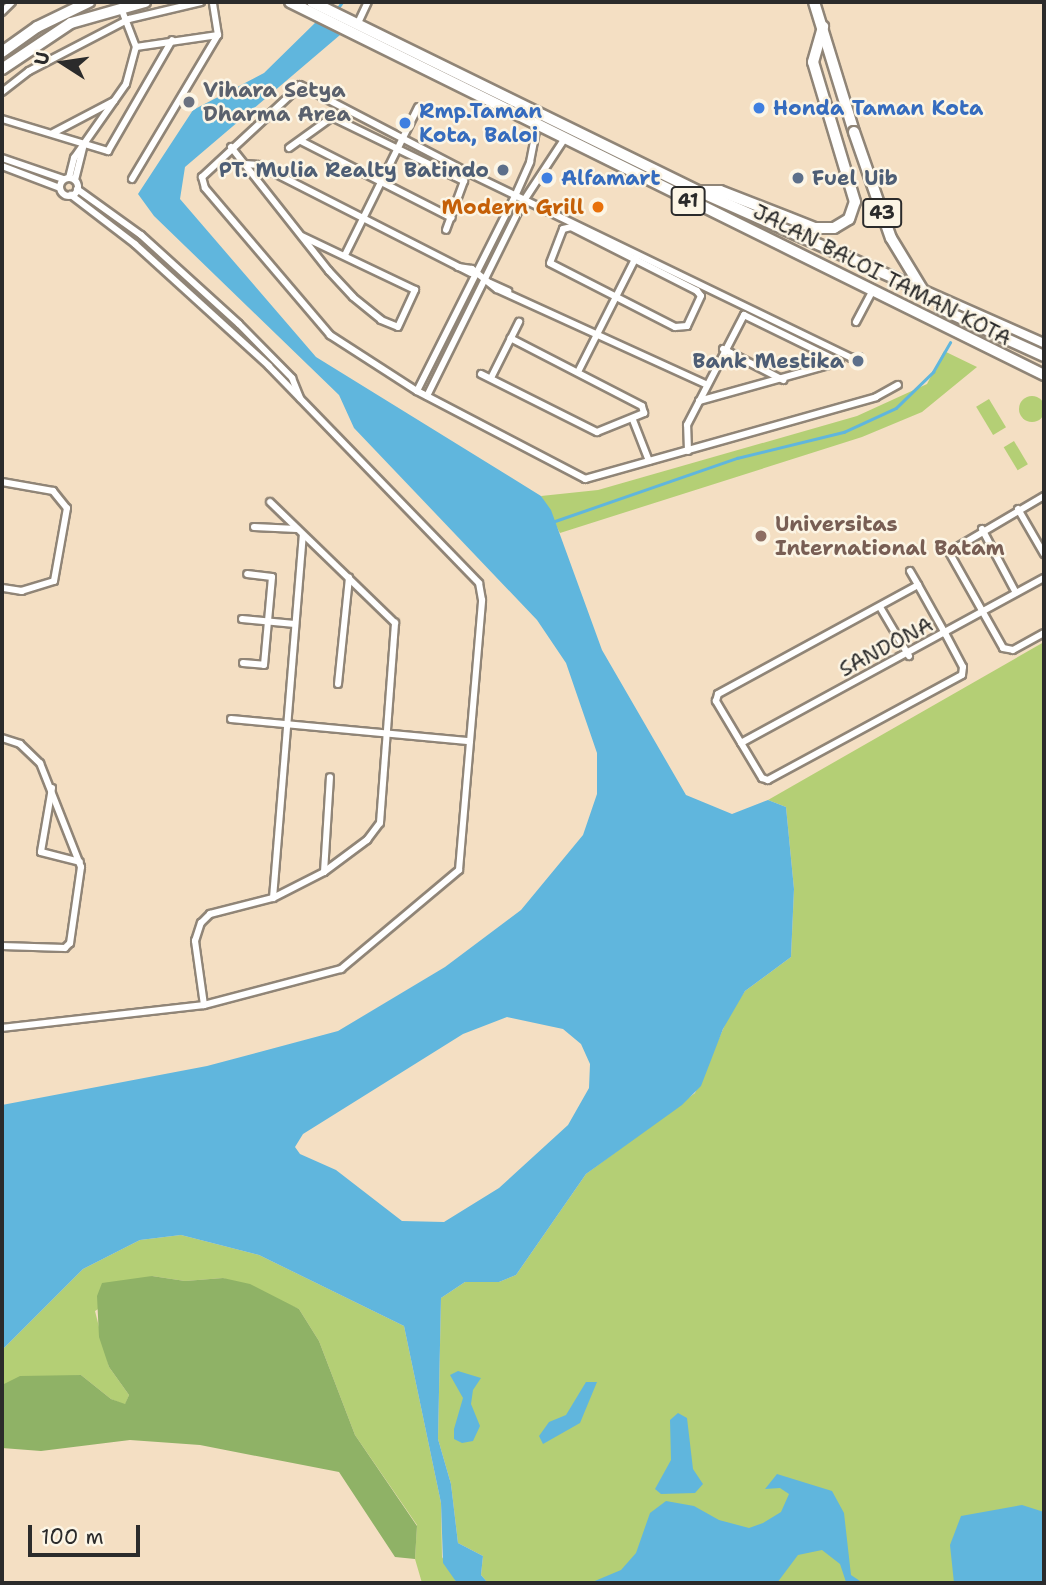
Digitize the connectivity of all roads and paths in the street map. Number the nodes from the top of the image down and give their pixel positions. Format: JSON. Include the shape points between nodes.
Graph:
{"nodes":[{"id":1,"x":12,"y":2,"type":"edge"},
{"id":2,"x":89,"y":2,"type":"edge"},
{"id":3,"x":145,"y":2,"type":"edge"},
{"id":4,"x":201,"y":2,"type":"edge"},
{"id":5,"x":213,"y":2,"type":"edge"},
{"id":6,"x":290,"y":2,"type":"edge"},
{"id":7,"x":312,"y":2,"type":"edge"},
{"id":8,"x":368,"y":2,"type":"edge"},
{"id":9,"x":814,"y":2,"type":"edge"},
{"id":10,"x":121,"y":8,"type":"junction"},
{"id":11,"x":2,"y":12,"type":"edge"},
{"id":12,"x":331,"y":16,"type":"junction"},
{"id":13,"x":129,"y":19,"type":"junction"},
{"id":14,"x":358,"y":23,"type":"junction"},
{"id":15,"x":823,"y":26,"type":"junction"},
{"id":16,"x":218,"y":35,"type":"junction"},
{"id":17,"x":172,"y":40,"type":"junction"},
{"id":18,"x":13,"y":43,"type":"junction"},
{"id":19,"x":136,"y":47,"type":"junction"},
{"id":20,"x":2,"y":52,"type":"edge"},
{"id":21,"x":21,"y":53,"type":"junction"},
{"id":22,"x":2,"y":69,"type":"edge"},
{"id":23,"x":435,"y":70,"type":"junction"},
{"id":24,"x":2,"y":92,"type":"edge"},
{"id":25,"x":116,"y":100,"type":"junction"},
{"id":26,"x":418,"y":107,"type":"dead end"},
{"id":27,"x":2,"y":119,"type":"edge"},
{"id":28,"x":537,"y":125,"type":"junction"},
{"id":29,"x":53,"y":134,"type":"junction"},
{"id":30,"x":565,"y":138,"type":"junction"},
{"id":31,"x":401,"y":139,"type":"junction"},
{"id":32,"x":301,"y":141,"type":"junction"},
{"id":33,"x":84,"y":143,"type":"junction"},
{"id":34,"x":398,"y":147,"type":"junction"},
{"id":35,"x":231,"y":148,"type":"junction"},
{"id":36,"x":289,"y":148,"type":"dead end"},
{"id":37,"x":2,"y":158,"type":"edge"},
{"id":38,"x":245,"y":164,"type":"junction"},
{"id":39,"x":2,"y":166,"type":"edge"},
{"id":40,"x":670,"y":178,"type":"junction"},
{"id":41,"x":69,"y":179,"type":"junction"},
{"id":42,"x":132,"y":180,"type":"dead end"},
{"id":43,"x":381,"y":182,"type":"junction"},
{"id":44,"x":60,"y":188,"type":"junction"},
{"id":45,"x":78,"y":189,"type":"junction"},
{"id":46,"x":664,"y":190,"type":"junction"},
{"id":47,"x":698,"y":191,"type":"junction"},
{"id":48,"x":516,"y":194,"type":"junction"},
{"id":49,"x":71,"y":195,"type":"junction"},
{"id":50,"x":526,"y":199,"type":"junction"},
{"id":51,"x":452,"y":218,"type":"junction"},
{"id":52,"x":363,"y":219,"type":"junction"},
{"id":53,"x":446,"y":230,"type":"dead end"},
{"id":54,"x":302,"y":236,"type":"junction"},
{"id":55,"x":345,"y":255,"type":"junction"},
{"id":56,"x":635,"y":259,"type":"junction"},
{"id":57,"x":473,"y":274,"type":"junction"},
{"id":58,"x":487,"y":282,"type":"junction"},
{"id":59,"x":874,"y":289,"type":"junction"},
{"id":60,"x":616,"y":296,"type":"junction"},
{"id":61,"x":980,"y":313,"type":"junction"},
{"id":62,"x":519,"y":322,"type":"dead end"},
{"id":63,"x":856,"y":322,"type":"dead end"},
{"id":64,"x":448,"y":332,"type":"junction"},
{"id":65,"x":597,"y":332,"type":"junction"},
{"id":66,"x":457,"y":338,"type":"junction"},
{"id":67,"x":510,"y":338,"type":"junction"},
{"id":68,"x":964,"y":340,"type":"junction"},
{"id":69,"x":1044,"y":344,"type":"edge"},
{"id":70,"x":723,"y":349,"type":"junction"},
{"id":71,"x":1044,"y":356,"type":"edge"},
{"id":72,"x":859,"y":357,"type":"dead end"},
{"id":73,"x":578,"y":372,"type":"junction"},
{"id":74,"x":481,"y":374,"type":"dead end"},
{"id":75,"x":1044,"y":376,"type":"edge"},
{"id":76,"x":491,"y":379,"type":"junction"},
{"id":77,"x":783,"y":380,"type":"junction"},
{"id":78,"x":705,"y":384,"type":"junction"},
{"id":79,"x":898,"y":385,"type":"dead end"},
{"id":80,"x":417,"y":391,"type":"junction"},
{"id":81,"x":427,"y":396,"type":"junction"},
{"id":82,"x":301,"y":400,"type":"junction"},
{"id":83,"x":699,"y":401,"type":"junction"},
{"id":84,"x":634,"y":420,"type":"junction"},
{"id":85,"x":688,"y":451,"type":"junction"},
{"id":86,"x":649,"y":461,"type":"junction"},
{"id":87,"x":2,"y":482,"type":"edge"},
{"id":88,"x":1044,"y":496,"type":"edge"},
{"id":89,"x":270,"y":502,"type":"dead end"},
{"id":90,"x":1018,"y":509,"type":"junction"},
{"id":91,"x":254,"y":527,"type":"dead end"},
{"id":92,"x":982,"y":529,"type":"junction"},
{"id":93,"x":300,"y":532,"type":"junction"},
{"id":94,"x":1044,"y":554,"type":"edge"},
{"id":95,"x":910,"y":571,"type":"dead end"},
{"id":96,"x":247,"y":574,"type":"dead end"},
{"id":97,"x":349,"y":578,"type":"junction"},
{"id":98,"x":1044,"y":578,"type":"edge"},
{"id":99,"x":918,"y":585,"type":"junction"},
{"id":100,"x":2,"y":588,"type":"edge"},
{"id":101,"x":1016,"y":593,"type":"junction"},
{"id":102,"x":880,"y":607,"type":"junction"},
{"id":103,"x":983,"y":614,"type":"junction"},
{"id":104,"x":242,"y":619,"type":"dead end"},
{"id":105,"x":268,"y":621,"type":"junction"},
{"id":106,"x":295,"y":624,"type":"junction"},
{"id":107,"x":1044,"y":634,"type":"edge"},
{"id":108,"x":946,"y":635,"type":"junction"},
{"id":109,"x":909,"y":656,"type":"junction"},
{"id":110,"x":243,"y":663,"type":"dead end"},
{"id":111,"x":338,"y":684,"type":"dead end"},
{"id":112,"x":231,"y":719,"type":"dead end"},
{"id":113,"x":285,"y":724,"type":"junction"},
{"id":114,"x":385,"y":733,"type":"junction"},
{"id":115,"x":2,"y":738,"type":"edge"},
{"id":116,"x":470,"y":741,"type":"junction"},
{"id":117,"x":741,"y":743,"type":"junction"},
{"id":118,"x":330,"y":777,"type":"dead end"},
{"id":119,"x":52,"y":788,"type":"junction"},
{"id":120,"x":80,"y":862,"type":"junction"},
{"id":121,"x":324,"y":872,"type":"junction"},
{"id":122,"x":273,"y":898,"type":"junction"},
{"id":123,"x":2,"y":946,"type":"edge"},
{"id":124,"x":204,"y":1005,"type":"junction"},
{"id":125,"x":2,"y":1028,"type":"edge"}],
"edges":[{"from":1,"to":11,"type":"street"},
{"from":2,"to":18,"type":"highway","via":[[68,9]]},
{"from":3,"to":10,"type":"highway"},
{"from":4,"to":13,"type":"street"},
{"from":5,"to":16,"type":"street"},
{"from":6,"to":12,"type":"highway","name":"JALAN BALOI TAMAN KOTA","number":"41"},
{"from":7,"to":12,"type":"highway","name":"JALAN BALOI TAMAN KOTA","number":"41"},
{"from":8,"to":14,"type":"street"},
{"from":9,"to":15,"type":"highway","number":"43"},
{"from":10,"to":13,"type":"street"},
{"from":10,"to":21,"type":"highway","via":[[71,23]]},
{"from":12,"to":14,"type":"highway","name":"JALAN BALOI TAMAN KOTA","number":"41"},
{"from":12,"to":23,"type":"highway","name":"JALAN BALOI TAMAN KOTA","number":"41"},
{"from":13,"to":19,"type":"street"},
{"from":13,"to":24,"type":"street","via":[[29,71]]},
{"from":14,"to":23,"type":"highway","name":"JALAN BALOI TAMAN KOTA","number":"41"},
{"from":15,"to":47,"type":"highway","via":[[813,62],[855,202],[849,219],[835,228],[815,228],[720,191]]},
{"from":15,"to":71,"type":"highway","number":"43","bridge":true,"via":[[891,238],[934,303]]},
{"from":16,"to":17,"type":"street"},
{"from":16,"to":42,"type":"street"},
{"from":17,"to":19,"type":"street"},
{"from":17,"to":33,"type":"street","via":[[108,151]]},
{"from":18,"to":20,"type":"highway"},
{"from":18,"to":21,"type":"highway"},
{"from":19,"to":25,"type":"street"},
{"from":21,"to":22,"type":"highway"},
{"from":23,"to":28,"type":"highway","name":"JALAN BALOI TAMAN KOTA","number":"41"},
{"from":23,"to":40,"type":"highway","name":"JALAN BALOI TAMAN KOTA","number":"41"},
{"from":25,"to":29,"type":"street"},
{"from":25,"to":33,"type":"street"},
{"from":26,"to":31,"type":"street"},
{"from":27,"to":29,"type":"street"},
{"from":28,"to":30,"type":"highway","name":"JALAN BALOI TAMAN KOTA","number":"41"},
{"from":28,"to":48,"type":"street","via":[[530,162]]},
{"from":29,"to":33,"type":"street"},
{"from":30,"to":46,"type":"highway","name":"JALAN BALOI TAMAN KOTA","number":"41"},
{"from":30,"to":50,"type":"street"},
{"from":31,"to":34,"type":"street"},
{"from":31,"to":35,"type":"street","via":[[300,86]]},
{"from":31,"to":48,"type":"street"},
{"from":32,"to":34,"type":"street","via":[[331,117]]},
{"from":32,"to":36,"type":"street"},
{"from":32,"to":43,"type":"street"},
{"from":33,"to":41,"type":"street"},
{"from":34,"to":43,"type":"street"},
{"from":34,"to":51,"type":"street","via":[[464,181]]},
{"from":35,"to":38,"type":"street"},
{"from":35,"to":80,"type":"street","via":[[202,177],[205,188],[313,319]]},
{"from":37,"to":41,"type":"street"},
{"from":38,"to":52,"type":"street","via":[[258,165]]},
{"from":38,"to":54,"type":"street"},
{"from":39,"to":44,"type":"street"},
{"from":40,"to":46,"type":"highway"},
{"from":40,"to":47,"type":"highway","name":"JALAN BALOI TAMAN KOTA","number":"41"},
{"from":41,"to":44,"type":"street"},
{"from":41,"to":45,"type":"street"},
{"from":43,"to":51,"type":"street"},
{"from":43,"to":52,"type":"street"},
{"from":44,"to":49,"type":"street"},
{"from":45,"to":49,"type":"street"},
{"from":45,"to":82,"type":"street","via":[[141,235],[276,358],[299,389]]},
{"from":46,"to":59,"type":"highway","name":"JALAN BALOI TAMAN KOTA","number":"41"},
{"from":47,"to":61,"type":"highway","name":"JALAN BALOI TAMAN KOTA","number":"41"},
{"from":48,"to":50,"type":"street"},
{"from":48,"to":57,"type":"street"},
{"from":49,"to":82,"type":"street","via":[[135,244],[233,331]]},
{"from":50,"to":58,"type":"street"},
{"from":50,"to":72,"type":"street","via":[[851,358]]},
{"from":51,"to":53,"type":"street"},
{"from":52,"to":55,"type":"street"},
{"from":52,"to":57,"type":"street"},
{"from":54,"to":55,"type":"street"},
{"from":54,"to":55,"type":"street","via":[[353,298],[398,327],[415,290]]},
{"from":56,"to":60,"type":"street"},
{"from":56,"to":60,"type":"street","via":[[700,294],[687,326],[675,327]]},
{"from":56,"to":60,"type":"street","via":[[571,227],[563,229],[550,263]]},
{"from":57,"to":58,"type":"street"},
{"from":57,"to":64,"type":"street"},
{"from":58,"to":65,"type":"street"},
{"from":58,"to":66,"type":"street"},
{"from":59,"to":63,"type":"street"},
{"from":59,"to":68,"type":"highway","name":"JALAN BALOI TAMAN KOTA","number":"41"},
{"from":60,"to":65,"type":"street"},
{"from":61,"to":68,"type":"highway","via":[[963,323]]},
{"from":61,"to":69,"type":"highway","name":"JALAN BALOI TAMAN KOTA"},
{"from":62,"to":67,"type":"street"},
{"from":64,"to":66,"type":"street"},
{"from":64,"to":80,"type":"street"},
{"from":65,"to":73,"type":"street"},
{"from":65,"to":78,"type":"street"},
{"from":66,"to":81,"type":"street"},
{"from":67,"to":73,"type":"street"},
{"from":67,"to":76,"type":"street"},
{"from":68,"to":75,"type":"highway","name":"JALAN BALOI TAMAN KOTA","number":"41"},
{"from":70,"to":77,"type":"street"},
{"from":70,"to":77,"type":"street","via":[[746,315],[839,362]]},
{"from":70,"to":78,"type":"street"},
{"from":73,"to":84,"type":"street","via":[[642,406],[644,412]]},
{"from":74,"to":76,"type":"street"},
{"from":76,"to":84,"type":"street","via":[[597,432]]},
{"from":77,"to":83,"type":"street"},
{"from":78,"to":83,"type":"street"},
{"from":79,"to":85,"type":"street","via":[[876,397]]},
{"from":80,"to":81,"type":"street"},
{"from":81,"to":86,"type":"street","via":[[585,479]]},
{"from":82,"to":116,"type":"street","via":[[479,583],[482,600]]},
{"from":83,"to":85,"type":"street","via":[[687,425]]},
{"from":84,"to":86,"type":"street"},
{"from":85,"to":86,"type":"street"},
{"from":87,"to":100,"type":"street","via":[[52,491],[67,508],[54,581],[29,590]]},
{"from":88,"to":90,"type":"street"},
{"from":89,"to":93,"type":"street"},
{"from":90,"to":92,"type":"street"},
{"from":90,"to":94,"type":"street"},
{"from":91,"to":93,"type":"street"},
{"from":92,"to":101,"type":"street"},
{"from":92,"to":103,"type":"street","via":[[948,552]]},
{"from":93,"to":97,"type":"street"},
{"from":93,"to":106,"type":"street"},
{"from":95,"to":99,"type":"street"},
{"from":96,"to":105,"type":"street","via":[[272,577]]},
{"from":97,"to":111,"type":"street"},
{"from":97,"to":114,"type":"street","via":[[395,623]]},
{"from":98,"to":101,"type":"street","name":"SANDONA"},
{"from":99,"to":102,"type":"street"},
{"from":99,"to":108,"type":"street"},
{"from":101,"to":103,"type":"street","name":"SANDONA"},
{"from":102,"to":109,"type":"street"},
{"from":102,"to":117,"type":"street","via":[[718,694],[716,701]]},
{"from":103,"to":107,"type":"street","via":[[1006,650]]},
{"from":103,"to":108,"type":"street","name":"SANDONA"},
{"from":104,"to":105,"type":"street"},
{"from":105,"to":106,"type":"street"},
{"from":105,"to":110,"type":"street","via":[[264,665]]},
{"from":106,"to":113,"type":"street"},
{"from":108,"to":109,"type":"street","name":"SANDONA"},
{"from":108,"to":117,"type":"street","via":[[963,667],[959,678],[768,780],[762,778]]},
{"from":109,"to":117,"type":"street","name":"SANDONA"},
{"from":112,"to":113,"type":"street"},
{"from":113,"to":114,"type":"street"},
{"from":113,"to":122,"type":"street"},
{"from":114,"to":116,"type":"street"},
{"from":114,"to":121,"type":"street","via":[[380,823],[367,840]]},
{"from":115,"to":119,"type":"street","via":[[27,750]]},
{"from":116,"to":124,"type":"street","via":[[459,870],[341,969]]},
{"from":118,"to":121,"type":"street"},
{"from":119,"to":120,"type":"street"},
{"from":119,"to":120,"type":"street","via":[[41,852]]},
{"from":120,"to":123,"type":"street","via":[[65,948]]},
{"from":121,"to":122,"type":"street"},
{"from":122,"to":124,"type":"street","via":[[210,914],[201,922],[195,941]]},
{"from":124,"to":125,"type":"street"}]}
